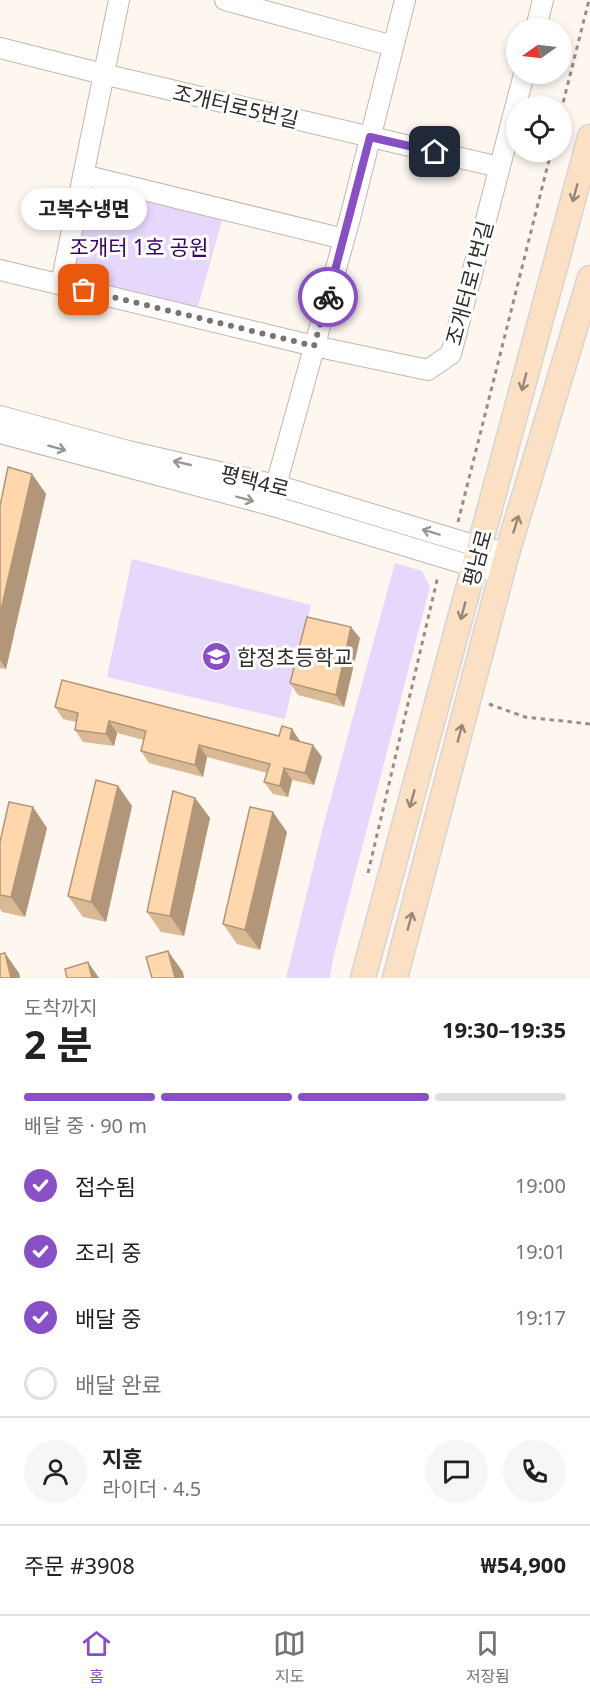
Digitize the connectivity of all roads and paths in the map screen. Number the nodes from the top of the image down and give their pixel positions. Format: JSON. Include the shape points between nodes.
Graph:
{"nodes":[{"id":1,"x":119,"y":0,"type":"edge"},
{"id":2,"x":225,"y":0,"type":"edge"},
{"id":3,"x":405,"y":0,"type":"edge"},
{"id":4,"x":543,"y":0,"type":"edge"},
{"id":5,"x":589,"y":0,"type":"edge"},
{"id":6,"x":538,"y":18,"type":"edge"},
{"id":7,"x":393,"y":46,"type":"junction"},
{"id":8,"x":0,"y":48,"type":"edge"},
{"id":9,"x":103,"y":75,"type":"junction"},
{"id":10,"x":521,"y":84,"type":"edge"},
{"id":11,"x":565,"y":96,"type":"edge"},
{"id":12,"x":370,"y":137,"type":"junction"},
{"id":13,"x":590,"y":137,"type":"edge"},
{"id":14,"x":499,"y":167,"type":"junction"},
{"id":15,"x":83,"y":175,"type":"junction"},
{"id":16,"x":344,"y":239,"type":"junction"},
{"id":17,"x":0,"y":270,"type":"edge"},
{"id":18,"x":590,"y":278,"type":"edge"},
{"id":19,"x":61,"y":284,"type":"junction"},
{"id":20,"x":314,"y":346,"type":"junction"},
{"id":21,"x":0,"y":417,"type":"edge"},
{"id":22,"x":0,"y":433,"type":"edge"},
{"id":23,"x":276,"y":485,"type":"junction"},
{"id":24,"x":478,"y":557,"type":"junction"},
{"id":25,"x":505,"y":563,"type":"junction"},
{"id":26,"x":470,"y":697,"type":"junction"},
{"id":27,"x":590,"y":724,"type":"edge"},
{"id":28,"x":363,"y":978,"type":"edge"},
{"id":29,"x":395,"y":978,"type":"edge"}],
"edges":[{"from":1,"to":9,"type":"street"},
{"from":2,"to":7,"type":"street"},
{"from":3,"to":7,"type":"street"},
{"from":4,"to":6,"type":"street"},
{"from":5,"to":11,"type":"path"},
{"from":7,"to":12,"type":"street"},
{"from":8,"to":9,"type":"street","name":"조개터로5번길"},
{"from":9,"to":12,"type":"street","name":"조개터로5번길"},
{"from":9,"to":15,"type":"street"},
{"from":10,"to":14,"type":"street","name":"조개터로1번길"},
{"from":12,"to":14,"type":"street","name":"조개터로5번길"},
{"from":12,"to":16,"type":"street"},
{"from":13,"to":24,"type":"main road","name":"평남로","one_way":true},
{"from":14,"to":20,"type":"street","name":"조개터로1번길","via":[[451,354],[428,369]]},
{"from":15,"to":16,"type":"street"},
{"from":15,"to":19,"type":"street"},
{"from":16,"to":20,"type":"street"},
{"from":17,"to":19,"type":"street","name":"조개터로1번길"},
{"from":25,"to":18,"type":"main road","name":"평남로","one_way":true},
{"from":19,"to":20,"type":"street","name":"조개터로1번길"},
{"from":20,"to":23,"type":"street"},
{"from":23,"to":21,"type":"street","name":"평택4로","one_way":true},
{"from":22,"to":24,"type":"street","name":"평택4로","one_way":true},
{"from":24,"to":23,"type":"street","name":"평택4로","one_way":true},
{"from":24,"to":25,"type":"street","name":"평택4로"},
{"from":24,"to":28,"type":"main road","name":"평남로","one_way":true},
{"from":25,"to":26,"type":"main road","name":"평남로"},
{"from":26,"to":27,"type":"path","via":[[525,717]]},
{"from":29,"to":26,"type":"main road","name":"평남로","one_way":true}]}
